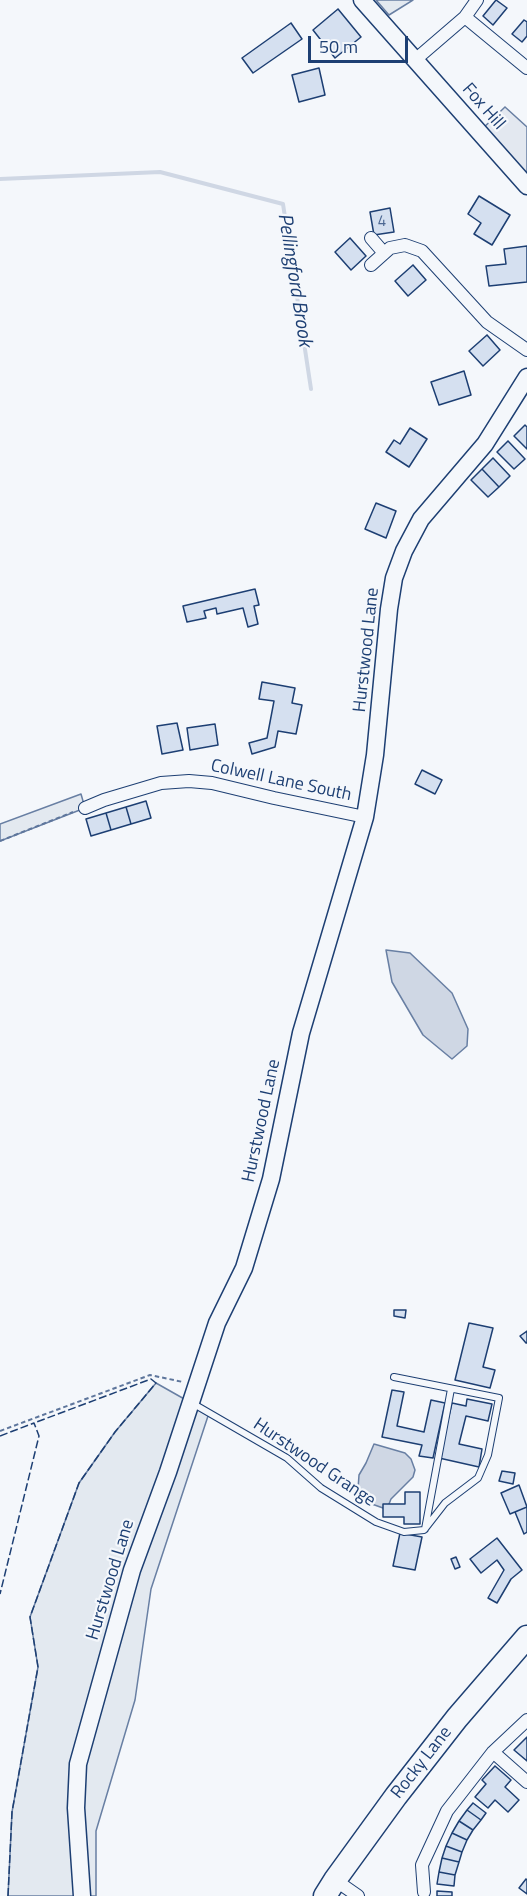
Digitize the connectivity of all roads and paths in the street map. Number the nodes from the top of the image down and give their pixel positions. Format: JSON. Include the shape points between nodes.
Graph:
{"nodes":[{"id":1,"x":362,"y":0,"type":"edge"},
{"id":2,"x":477,"y":0,"type":"edge"},
{"id":3,"x":465,"y":17,"type":"junction"},
{"id":4,"x":415,"y":60,"type":"junction"},
{"id":5,"x":527,"y":68,"type":"edge"},
{"id":6,"x":527,"y":186,"type":"edge"},
{"id":7,"x":371,"y":238,"type":"dead end"},
{"id":8,"x":384,"y":253,"type":"junction"},
{"id":9,"x":371,"y":266,"type":"dead end"},
{"id":10,"x":527,"y":350,"type":"edge"},
{"id":11,"x":527,"y":377,"type":"edge"},
{"id":12,"x":85,"y":808,"type":"joint"},
{"id":13,"x":365,"y":817,"type":"junction"},
{"id":14,"x":0,"y":841,"type":"edge"},
{"id":15,"x":394,"y":1377,"type":"dead end"},
{"id":16,"x":197,"y":1385,"type":"junction"},
{"id":17,"x":451,"y":1389,"type":"junction"},
{"id":18,"x":191,"y":1403,"type":"junction"},
{"id":19,"x":0,"y":1431,"type":"edge"},
{"id":20,"x":424,"y":1530,"type":"junction"},
{"id":21,"x":527,"y":1637,"type":"edge"},
{"id":22,"x":527,"y":1720,"type":"edge"},
{"id":23,"x":493,"y":1752,"type":"junction"},
{"id":24,"x":527,"y":1782,"type":"edge"},
{"id":25,"x":330,"y":1888,"type":"edge"},
{"id":26,"x":424,"y":1892,"type":"dead end"},
{"id":27,"x":82,"y":1896,"type":"edge"},
{"id":28,"x":358,"y":1896,"type":"edge"}],
"edges":[{"from":1,"to":4,"type":"street","name":"Fox Hill"},
{"from":2,"to":3,"type":"street"},
{"from":3,"to":4,"type":"street"},
{"from":3,"to":5,"type":"street"},
{"from":4,"to":6,"type":"street","name":"Fox Hill"},
{"from":7,"to":8,"type":"street"},
{"from":8,"to":9,"type":"street"},
{"from":8,"to":10,"type":"street","via":[[405,245],[422,251],[487,322]]},
{"from":11,"to":13,"type":"street","name":"Hurstwood Lane","via":[[485,444],[421,519],[404,550],[389,609]]},
{"from":12,"to":13,"type":"street","name":"Colwell Lane South","via":[[161,783],[189,781]]},
{"from":12,"to":14,"type":"path"},
{"from":13,"to":16,"type":"street","name":"Hurstwood Lane","via":[[301,1033],[256,1231],[244,1268],[217,1323]]},
{"from":15,"to":17,"type":"lane"},
{"from":16,"to":18,"type":"street","name":"Hurstwood Lane"},
{"from":16,"to":19,"type":"path","via":[[150,1375]]},
{"from":17,"to":20,"type":"lane"},
{"from":17,"to":20,"type":"lane","via":[[499,1398],[488,1455],[478,1478],[445,1503]]},
{"from":18,"to":20,"type":"lane","name":"Hurstwood Grange","via":[[287,1458],[321,1488],[376,1522],[404,1532]]},
{"from":18,"to":27,"type":"street","name":"Hurstwood Lane","via":[[132,1570],[78,1764],[76,1808]]},
{"from":21,"to":25,"type":"highway","name":"Rocky Lane","via":[[457,1718]]},
{"from":22,"to":23,"type":"street"},
{"from":23,"to":24,"type":"street"},
{"from":23,"to":26,"type":"street","via":[[447,1811],[422,1865]]},
{"from":25,"to":28,"type":"street"}]}
